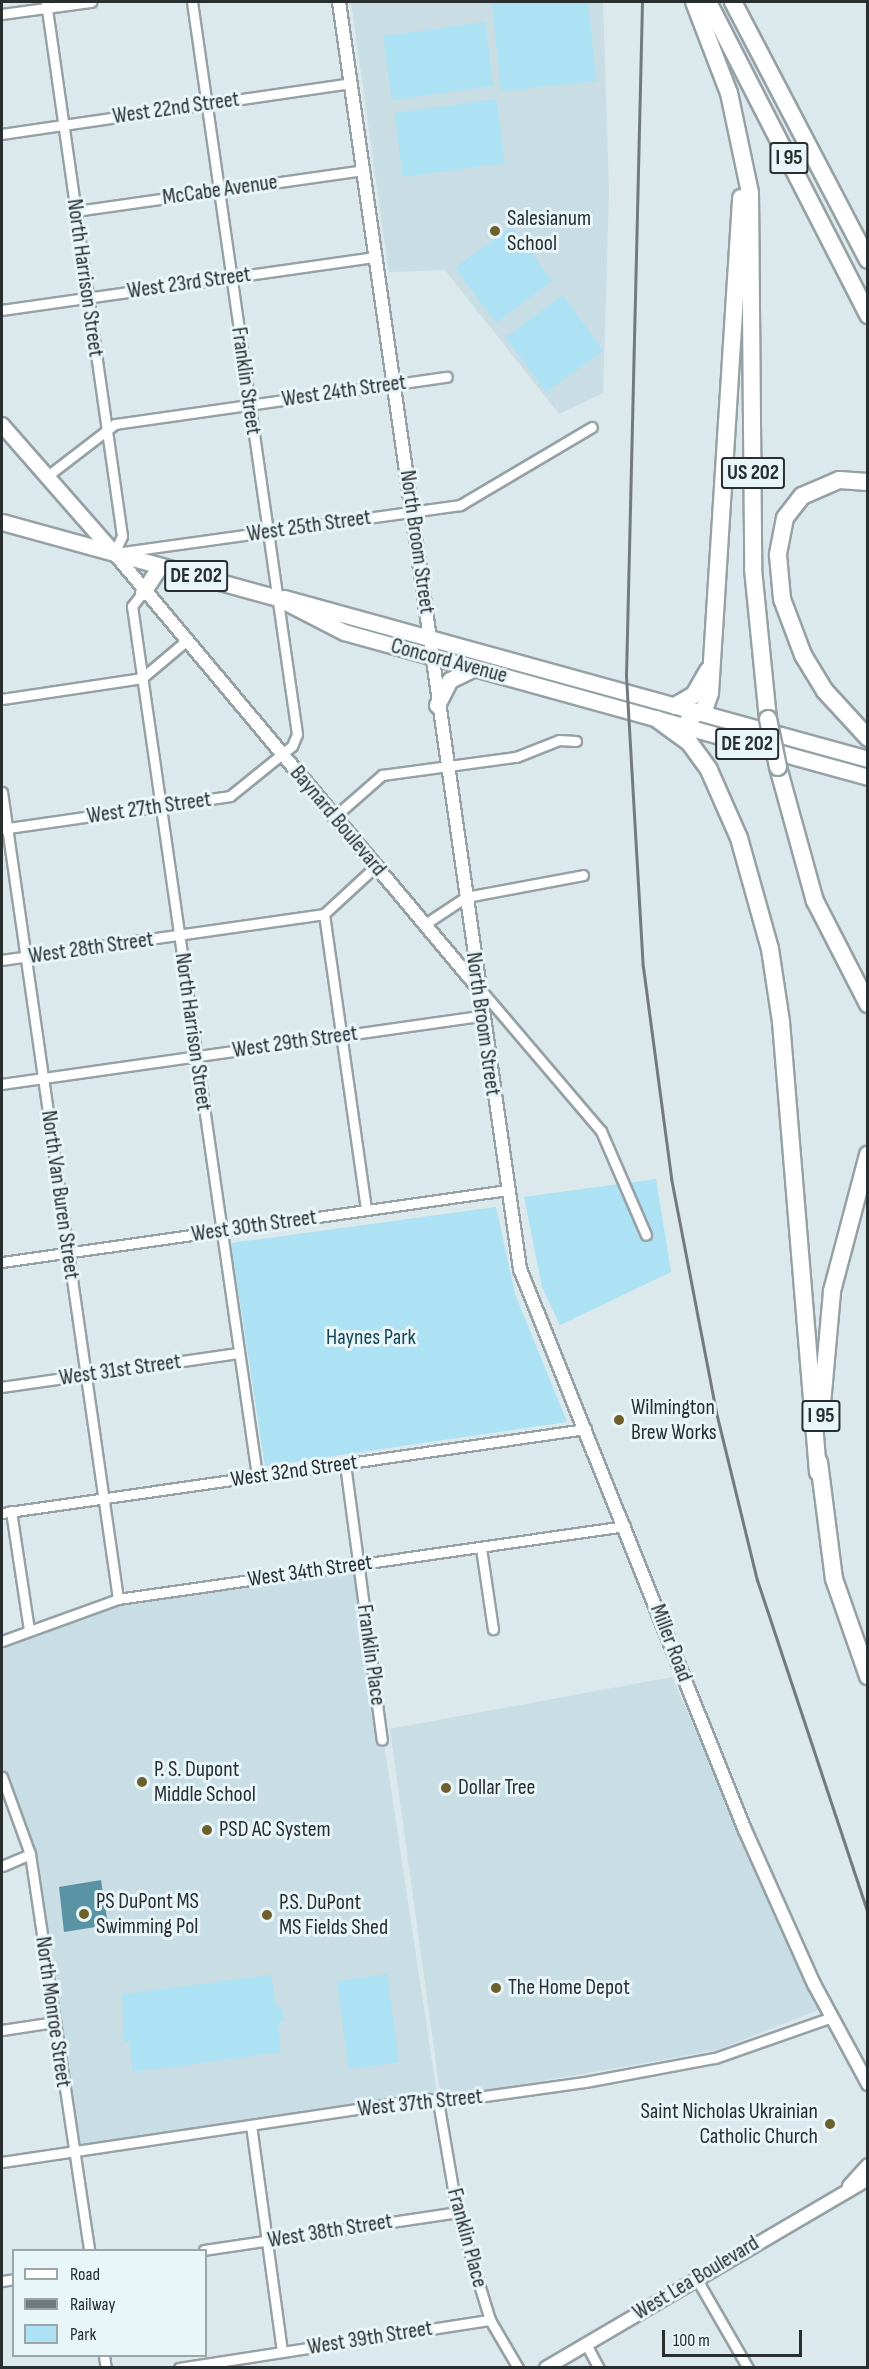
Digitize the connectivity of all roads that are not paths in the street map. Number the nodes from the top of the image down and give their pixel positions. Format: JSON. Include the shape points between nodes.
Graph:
{"nodes":[{"id":1,"x":91,"y":2,"type":"edge"},
{"id":2,"x":192,"y":2,"type":"edge"},
{"id":3,"x":339,"y":2,"type":"edge"},
{"id":4,"x":694,"y":2,"type":"edge"},
{"id":5,"x":708,"y":2,"type":"edge"},
{"id":6,"x":733,"y":2,"type":"edge"},
{"id":7,"x":46,"y":5,"type":"edge"},
{"id":8,"x":2,"y":14,"type":"edge"},
{"id":9,"x":351,"y":83,"type":"junction"},
{"id":10,"x":729,"y":93,"type":"junction"},
{"id":11,"x":207,"y":104,"type":"junction"},
{"id":12,"x":63,"y":124,"type":"junction"},
{"id":13,"x":2,"y":134,"type":"edge"},
{"id":14,"x":364,"y":170,"type":"junction"},
{"id":15,"x":219,"y":190,"type":"junction"},
{"id":16,"x":76,"y":211,"type":"junction"},
{"id":17,"x":376,"y":257,"type":"junction"},
{"id":18,"x":867,"y":260,"type":"edge"},
{"id":19,"x":232,"y":277,"type":"junction"},
{"id":20,"x":88,"y":298,"type":"junction"},
{"id":21,"x":2,"y":310,"type":"edge"},
{"id":22,"x":867,"y":315,"type":"edge"},
{"id":23,"x":447,"y":376,"type":"dead end"},
{"id":24,"x":394,"y":384,"type":"junction"},
{"id":25,"x":250,"y":404,"type":"junction"},
{"id":26,"x":2,"y":424,"type":"edge"},
{"id":27,"x":106,"y":426,"type":"junction"},
{"id":28,"x":592,"y":427,"type":"dead end"},
{"id":29,"x":46,"y":477,"type":"junction"},
{"id":30,"x":867,"y":482,"type":"edge"},
{"id":31,"x":412,"y":512,"type":"junction"},
{"id":32,"x":2,"y":522,"type":"edge"},
{"id":33,"x":268,"y":531,"type":"junction"},
{"id":34,"x":114,"y":553,"type":"junction"},
{"id":35,"x":160,"y":566,"type":"junction"},
{"id":36,"x":143,"y":592,"type":"junction"},
{"id":37,"x":278,"y":598,"type":"junction"},
{"id":38,"x":429,"y":635,"type":"junction"},
{"id":39,"x":186,"y":641,"type":"junction"},
{"id":40,"x":714,"y":644,"type":"junction"},
{"id":41,"x":430,"y":656,"type":"junction"},
{"id":42,"x":475,"y":668,"type":"junction"},
{"id":43,"x":142,"y":678,"type":"junction"},
{"id":44,"x":2,"y":699,"type":"edge"},
{"id":45,"x":437,"y":705,"type":"junction"},
{"id":46,"x":675,"y":706,"type":"junction"},
{"id":47,"x":695,"y":716,"type":"junction"},
{"id":48,"x":657,"y":719,"type":"junction"},
{"id":49,"x":867,"y":738,"type":"edge"},
{"id":50,"x":576,"y":741,"type":"dead end"},
{"id":51,"x":282,"y":754,"type":"junction"},
{"id":52,"x":867,"y":759,"type":"edge"},
{"id":53,"x":446,"y":763,"type":"junction"},
{"id":54,"x":867,"y":777,"type":"edge"},
{"id":55,"x":2,"y":792,"type":"edge"},
{"id":56,"x":161,"y":807,"type":"junction"},
{"id":57,"x":334,"y":817,"type":"junction"},
{"id":58,"x":4,"y":829,"type":"edge"},
{"id":59,"x":376,"y":866,"type":"junction"},
{"id":60,"x":583,"y":875,"type":"dead end"},
{"id":61,"x":466,"y":897,"type":"junction"},
{"id":62,"x":324,"y":914,"type":"junction"},
{"id":63,"x":425,"y":924,"type":"junction"},
{"id":64,"x":178,"y":935,"type":"junction"},
{"id":65,"x":25,"y":957,"type":"junction"},
{"id":66,"x":2,"y":960,"type":"edge"},
{"id":67,"x":479,"y":989,"type":"junction"},
{"id":68,"x":867,"y":1004,"type":"edge"},
{"id":69,"x":482,"y":1016,"type":"junction"},
{"id":70,"x":341,"y":1036,"type":"junction"},
{"id":71,"x":197,"y":1056,"type":"junction"},
{"id":72,"x":43,"y":1078,"type":"junction"},
{"id":73,"x":2,"y":1084,"type":"edge"},
{"id":74,"x":867,"y":1155,"type":"edge"},
{"id":75,"x":507,"y":1190,"type":"junction"},
{"id":76,"x":366,"y":1210,"type":"junction"},
{"id":77,"x":221,"y":1231,"type":"junction"},
{"id":78,"x":646,"y":1235,"type":"dead end"},
{"id":79,"x":68,"y":1252,"type":"junction"},
{"id":80,"x":2,"y":1262,"type":"edge"},
{"id":81,"x":239,"y":1353,"type":"junction"},
{"id":82,"x":86,"y":1375,"type":"junction"},
{"id":83,"x":2,"y":1387,"type":"edge"},
{"id":84,"x":586,"y":1429,"type":"junction"},
{"id":85,"x":345,"y":1464,"type":"junction"},
{"id":86,"x":818,"y":1472,"type":"junction"},
{"id":87,"x":257,"y":1476,"type":"junction"},
{"id":88,"x":104,"y":1498,"type":"junction"},
{"id":89,"x":6,"y":1512,"type":"edge"},
{"id":90,"x":625,"y":1526,"type":"junction"},
{"id":91,"x":482,"y":1548,"type":"junction"},
{"id":92,"x":357,"y":1564,"type":"junction"},
{"id":93,"x":118,"y":1599,"type":"junction"},
{"id":94,"x":493,"y":1629,"type":"dead end"},
{"id":95,"x":29,"y":1630,"type":"junction"},
{"id":96,"x":2,"y":1641,"type":"edge"},
{"id":97,"x":867,"y":1676,"type":"edge"},
{"id":98,"x":382,"y":1740,"type":"dead end"},
{"id":99,"x":2,"y":1777,"type":"edge"},
{"id":100,"x":30,"y":1854,"type":"junction"},
{"id":101,"x":2,"y":1866,"type":"edge"},
{"id":102,"x":832,"y":2018,"type":"junction"},
{"id":103,"x":55,"y":2022,"type":"junction"},
{"id":104,"x":2,"y":2030,"type":"edge"},
{"id":105,"x":867,"y":2084,"type":"edge"},
{"id":106,"x":438,"y":2101,"type":"junction"},
{"id":107,"x":251,"y":2125,"type":"junction"},
{"id":108,"x":74,"y":2152,"type":"junction"},
{"id":109,"x":2,"y":2162,"type":"edge"},
{"id":110,"x":866,"y":2169,"type":"edge"},
{"id":111,"x":457,"y":2212,"type":"junction"},
{"id":112,"x":267,"y":2241,"type":"junction"},
{"id":113,"x":89,"y":2249,"type":"edge"},
{"id":114,"x":207,"y":2250,"type":"edge"},
{"id":115,"x":696,"y":2278,"type":"junction"},
{"id":116,"x":490,"y":2320,"type":"junction"},
{"id":117,"x":586,"y":2344,"type":"junction"},
{"id":118,"x":282,"y":2352,"type":"junction"},
{"id":119,"x":179,"y":2367,"type":"edge"},
{"id":120,"x":518,"y":2367,"type":"edge"},
{"id":121,"x":546,"y":2367,"type":"edge"},
{"id":122,"x":599,"y":2367,"type":"edge"},
{"id":123,"x":748,"y":2367,"type":"edge"}],
"edges":[{"from":1,"to":7,"type":"street"},
{"from":2,"to":11,"type":"street","name":"Franklin Street"},
{"from":3,"to":9,"type":"street","name":"North Broom Street"},
{"from":4,"to":10,"type":"highway","number":"US 202"},
{"from":5,"to":22,"type":"highway","number":"I 95"},
{"from":6,"to":18,"type":"highway","number":"I 95"},
{"from":7,"to":8,"type":"street"},
{"from":7,"to":12,"type":"street","name":"North Harrison Street"},
{"from":9,"to":11,"type":"street","name":"West 22nd Street"},
{"from":9,"to":14,"type":"street","name":"North Broom Street"},
{"from":10,"to":40,"type":"highway","via":[[741,212]]},
{"from":10,"to":68,"type":"highway","number":"US 202","bridge":true,"via":[[753,227],[753,569],[768,719],[816,901]]},
{"from":11,"to":12,"type":"street","name":"West 22nd Street"},
{"from":11,"to":15,"type":"street","name":"Franklin Street"},
{"from":12,"to":13,"type":"street","name":"West 22nd Street"},
{"from":12,"to":16,"type":"street","name":"North Harrison Street"},
{"from":14,"to":15,"type":"street","name":"McCabe Avenue"},
{"from":14,"to":17,"type":"street","name":"North Broom Street"},
{"from":15,"to":16,"type":"street","name":"McCabe Avenue"},
{"from":15,"to":19,"type":"street","name":"Franklin Street"},
{"from":16,"to":20,"type":"street","name":"North Harrison Street"},
{"from":17,"to":19,"type":"street","name":"West 23rd Street"},
{"from":17,"to":24,"type":"street","name":"North Broom Street"},
{"from":19,"to":20,"type":"street","name":"West 23rd Street"},
{"from":19,"to":25,"type":"street","name":"Franklin Street"},
{"from":20,"to":21,"type":"street","name":"West 23rd Street"},
{"from":20,"to":27,"type":"street","name":"North Harrison Street"},
{"from":23,"to":24,"type":"street","name":"West 24th Street"},
{"from":24,"to":25,"type":"street","name":"West 24th Street"},
{"from":24,"to":31,"type":"street","name":"North Broom Street"},
{"from":25,"to":27,"type":"street","name":"West 24th Street"},
{"from":25,"to":33,"type":"street","name":"Franklin Street"},
{"from":26,"to":29,"type":"main road","name":"Baynard Boulevard"},
{"from":27,"to":29,"type":"street"},
{"from":27,"to":34,"type":"street","name":"North Harrison Street","via":[[122,536]]},
{"from":28,"to":31,"type":"street","name":"West 25th Street","via":[[473,500]]},
{"from":29,"to":34,"type":"main road","name":"Baynard Boulevard"},
{"from":30,"to":49,"type":"highway","via":[[839,480],[802,496],[785,518],[778,555],[782,599],[803,655],[825,691]]},
{"from":31,"to":33,"type":"street","name":"West 25th Street"},
{"from":31,"to":38,"type":"street","name":"North Broom Street"},
{"from":32,"to":34,"type":"main road","name":"Concord Avenue","number":"DE 202"},
{"from":33,"to":34,"type":"street","name":"West 25th Street"},
{"from":33,"to":37,"type":"street","name":"Franklin Street"},
{"from":34,"to":35,"type":"main road","name":"Concord Avenue","number":"DE 202"},
{"from":34,"to":36,"type":"street","name":"Baynard Boulevard"},
{"from":35,"to":36,"type":"main road"},
{"from":35,"to":37,"type":"main road","name":"Concord Avenue","number":"DE 202"},
{"from":36,"to":39,"type":"street","name":"Baynard Boulevard"},
{"from":36,"to":43,"type":"street","name":"North Harrison Street","via":[[132,606]]},
{"from":37,"to":38,"type":"main road","name":"Concord Avenue","number":"DE 202","via":[[301,599]]},
{"from":37,"to":41,"type":"main road","name":"Concord Avenue","number":"DE 202","via":[[344,632]]},
{"from":37,"to":51,"type":"street","name":"Franklin Street","via":[[297,734]]},
{"from":38,"to":41,"type":"street","name":"North Broom Street"},
{"from":38,"to":46,"type":"main road","name":"Concord Avenue","number":"DE 202"},
{"from":39,"to":43,"type":"street"},
{"from":39,"to":51,"type":"street","name":"Baynard Boulevard"},
{"from":40,"to":46,"type":"highway","via":[[705,680]]},
{"from":40,"to":47,"type":"highway","via":[[710,693]]},
{"from":41,"to":42,"type":"main road","name":"Concord Avenue","number":"DE 202"},
{"from":41,"to":45,"type":"street","name":"North Broom Street"},
{"from":41,"to":47,"type":"main road","via":[[451,651]]},
{"from":42,"to":45,"type":"main road","via":[[450,680]]},
{"from":42,"to":48,"type":"main road","name":"Concord Avenue","number":"DE 202"},
{"from":43,"to":44,"type":"street"},
{"from":43,"to":56,"type":"street","name":"North Harrison Street"},
{"from":45,"to":53,"type":"street","name":"North Broom Street"},
{"from":46,"to":47,"type":"main road","number":"DE 202"},
{"from":47,"to":52,"type":"main road","number":"DE 202"},
{"from":48,"to":54,"type":"main road","number":"DE 202"},
{"from":48,"to":86,"type":"highway","via":[[689,742],[709,770],[739,838],[770,949],[781,1022]]},
{"from":50,"to":53,"type":"street","via":[[559,740],[516,757]]},
{"from":51,"to":56,"type":"street","name":"West 27th Street","via":[[230,796]]},
{"from":51,"to":57,"type":"street","name":"Baynard Boulevard"},
{"from":53,"to":57,"type":"street","via":[[382,775]]},
{"from":53,"to":61,"type":"street","name":"North Broom Street"},
{"from":55,"to":58,"type":"street","name":"North Van Buren Street"},
{"from":56,"to":58,"type":"street","name":"West 27th Street"},
{"from":56,"to":64,"type":"street","name":"North Harrison Street"},
{"from":57,"to":59,"type":"street","name":"Baynard Boulevard"},
{"from":58,"to":65,"type":"street","name":"North Van Buren Street"},
{"from":59,"to":62,"type":"street"},
{"from":59,"to":63,"type":"street","name":"Baynard Boulevard"},
{"from":60,"to":61,"type":"street"},
{"from":61,"to":63,"type":"street"},
{"from":61,"to":67,"type":"street","name":"North Broom Street"},
{"from":62,"to":64,"type":"street","name":"West 28th Street"},
{"from":62,"to":70,"type":"street"},
{"from":63,"to":67,"type":"street","name":"Baynard Boulevard"},
{"from":64,"to":65,"type":"street","name":"West 28th Street"},
{"from":64,"to":71,"type":"street","name":"North Harrison Street"},
{"from":65,"to":66,"type":"street","name":"West 28th Street"},
{"from":65,"to":72,"type":"street","name":"North Van Buren Street"},
{"from":67,"to":69,"type":"street","name":"North Broom Street"},
{"from":67,"to":78,"type":"street","name":"Baynard Boulevard","via":[[596,1124],[627,1182]]},
{"from":69,"to":70,"type":"street","name":"West 29th Street"},
{"from":69,"to":75,"type":"street","name":"North Broom Street"},
{"from":70,"to":71,"type":"street","name":"West 29th Street"},
{"from":70,"to":76,"type":"street"},
{"from":71,"to":72,"type":"street","name":"West 29th Street"},
{"from":71,"to":77,"type":"street","name":"North Harrison Street"},
{"from":72,"to":73,"type":"street","name":"West 29th Street"},
{"from":72,"to":79,"type":"street","name":"North Van Buren Street"},
{"from":74,"to":86,"type":"highway","number":"I 95","via":[[832,1291]]},
{"from":75,"to":76,"type":"street","name":"West 30th Street"},
{"from":75,"to":84,"type":"street","name":"Miller Road","via":[[524,1281]]},
{"from":76,"to":77,"type":"street","name":"West 30th Street"},
{"from":77,"to":79,"type":"street","name":"West 30th Street"},
{"from":77,"to":81,"type":"street","name":"North Harrison Street"},
{"from":79,"to":80,"type":"street","name":"West 30th Street"},
{"from":79,"to":82,"type":"street","name":"North Van Buren Street"},
{"from":81,"to":82,"type":"street","name":"West 31st Street"},
{"from":81,"to":87,"type":"street","name":"North Harrison Street"},
{"from":82,"to":83,"type":"street","name":"West 31st Street"},
{"from":82,"to":88,"type":"street","name":"North Van Buren Street"},
{"from":84,"to":85,"type":"street","name":"West 32nd Street"},
{"from":84,"to":90,"type":"street","name":"Miller Road"},
{"from":85,"to":87,"type":"street","name":"West 32nd Street"},
{"from":85,"to":92,"type":"street","name":"Franklin Place"},
{"from":86,"to":97,"type":"highway","number":"I 95","via":[[834,1579]]},
{"from":87,"to":88,"type":"street","name":"West 32nd Street"},
{"from":88,"to":89,"type":"street","name":"West 32nd Street"},
{"from":88,"to":93,"type":"street","name":"North Van Buren Street"},
{"from":89,"to":95,"type":"street"},
{"from":90,"to":91,"type":"street","name":"West 34th Street"},
{"from":90,"to":102,"type":"street","name":"Miller Road","via":[[745,1830]]},
{"from":91,"to":92,"type":"street","name":"West 34th Street"},
{"from":91,"to":94,"type":"street"},
{"from":92,"to":93,"type":"street","name":"West 34th Street"},
{"from":92,"to":98,"type":"street","name":"Franklin Place"},
{"from":93,"to":95,"type":"street","name":"West 34th Street"},
{"from":95,"to":96,"type":"street","name":"West 34th Street"},
{"from":99,"to":100,"type":"street","name":"North Monroe Street"},
{"from":100,"to":101,"type":"street"},
{"from":100,"to":103,"type":"street","name":"North Monroe Street"},
{"from":102,"to":105,"type":"street","name":"Miller Road"},
{"from":102,"to":106,"type":"street","name":"West 37th Street","via":[[715,2058]]},
{"from":103,"to":104,"type":"street"},
{"from":103,"to":108,"type":"street","name":"North Monroe Street"},
{"from":106,"to":107,"type":"street","name":"West 37th Street"},
{"from":106,"to":111,"type":"street","name":"Franklin Place"},
{"from":107,"to":108,"type":"street","name":"West 37th Street"},
{"from":107,"to":112,"type":"street"},
{"from":108,"to":109,"type":"street","name":"West 37th Street"},
{"from":108,"to":113,"type":"street","name":"North Monroe Street"},
{"from":110,"to":115,"type":"street","name":"West Lea Boulevard","via":[[846,2189]]},
{"from":111,"to":112,"type":"street","name":"West 38th Street"},
{"from":111,"to":116,"type":"street","name":"Franklin Place"},
{"from":112,"to":114,"type":"street","name":"West 38th Street"},
{"from":112,"to":118,"type":"street"},
{"from":115,"to":117,"type":"street","name":"West Lea Boulevard"},
{"from":115,"to":123,"type":"street"},
{"from":116,"to":118,"type":"street","name":"West 39th Street"},
{"from":116,"to":120,"type":"street","name":"Franklin Place"},
{"from":117,"to":121,"type":"street","name":"West Lea Boulevard"},
{"from":117,"to":122,"type":"street"},
{"from":118,"to":119,"type":"street","name":"West 39th Street"}]}
